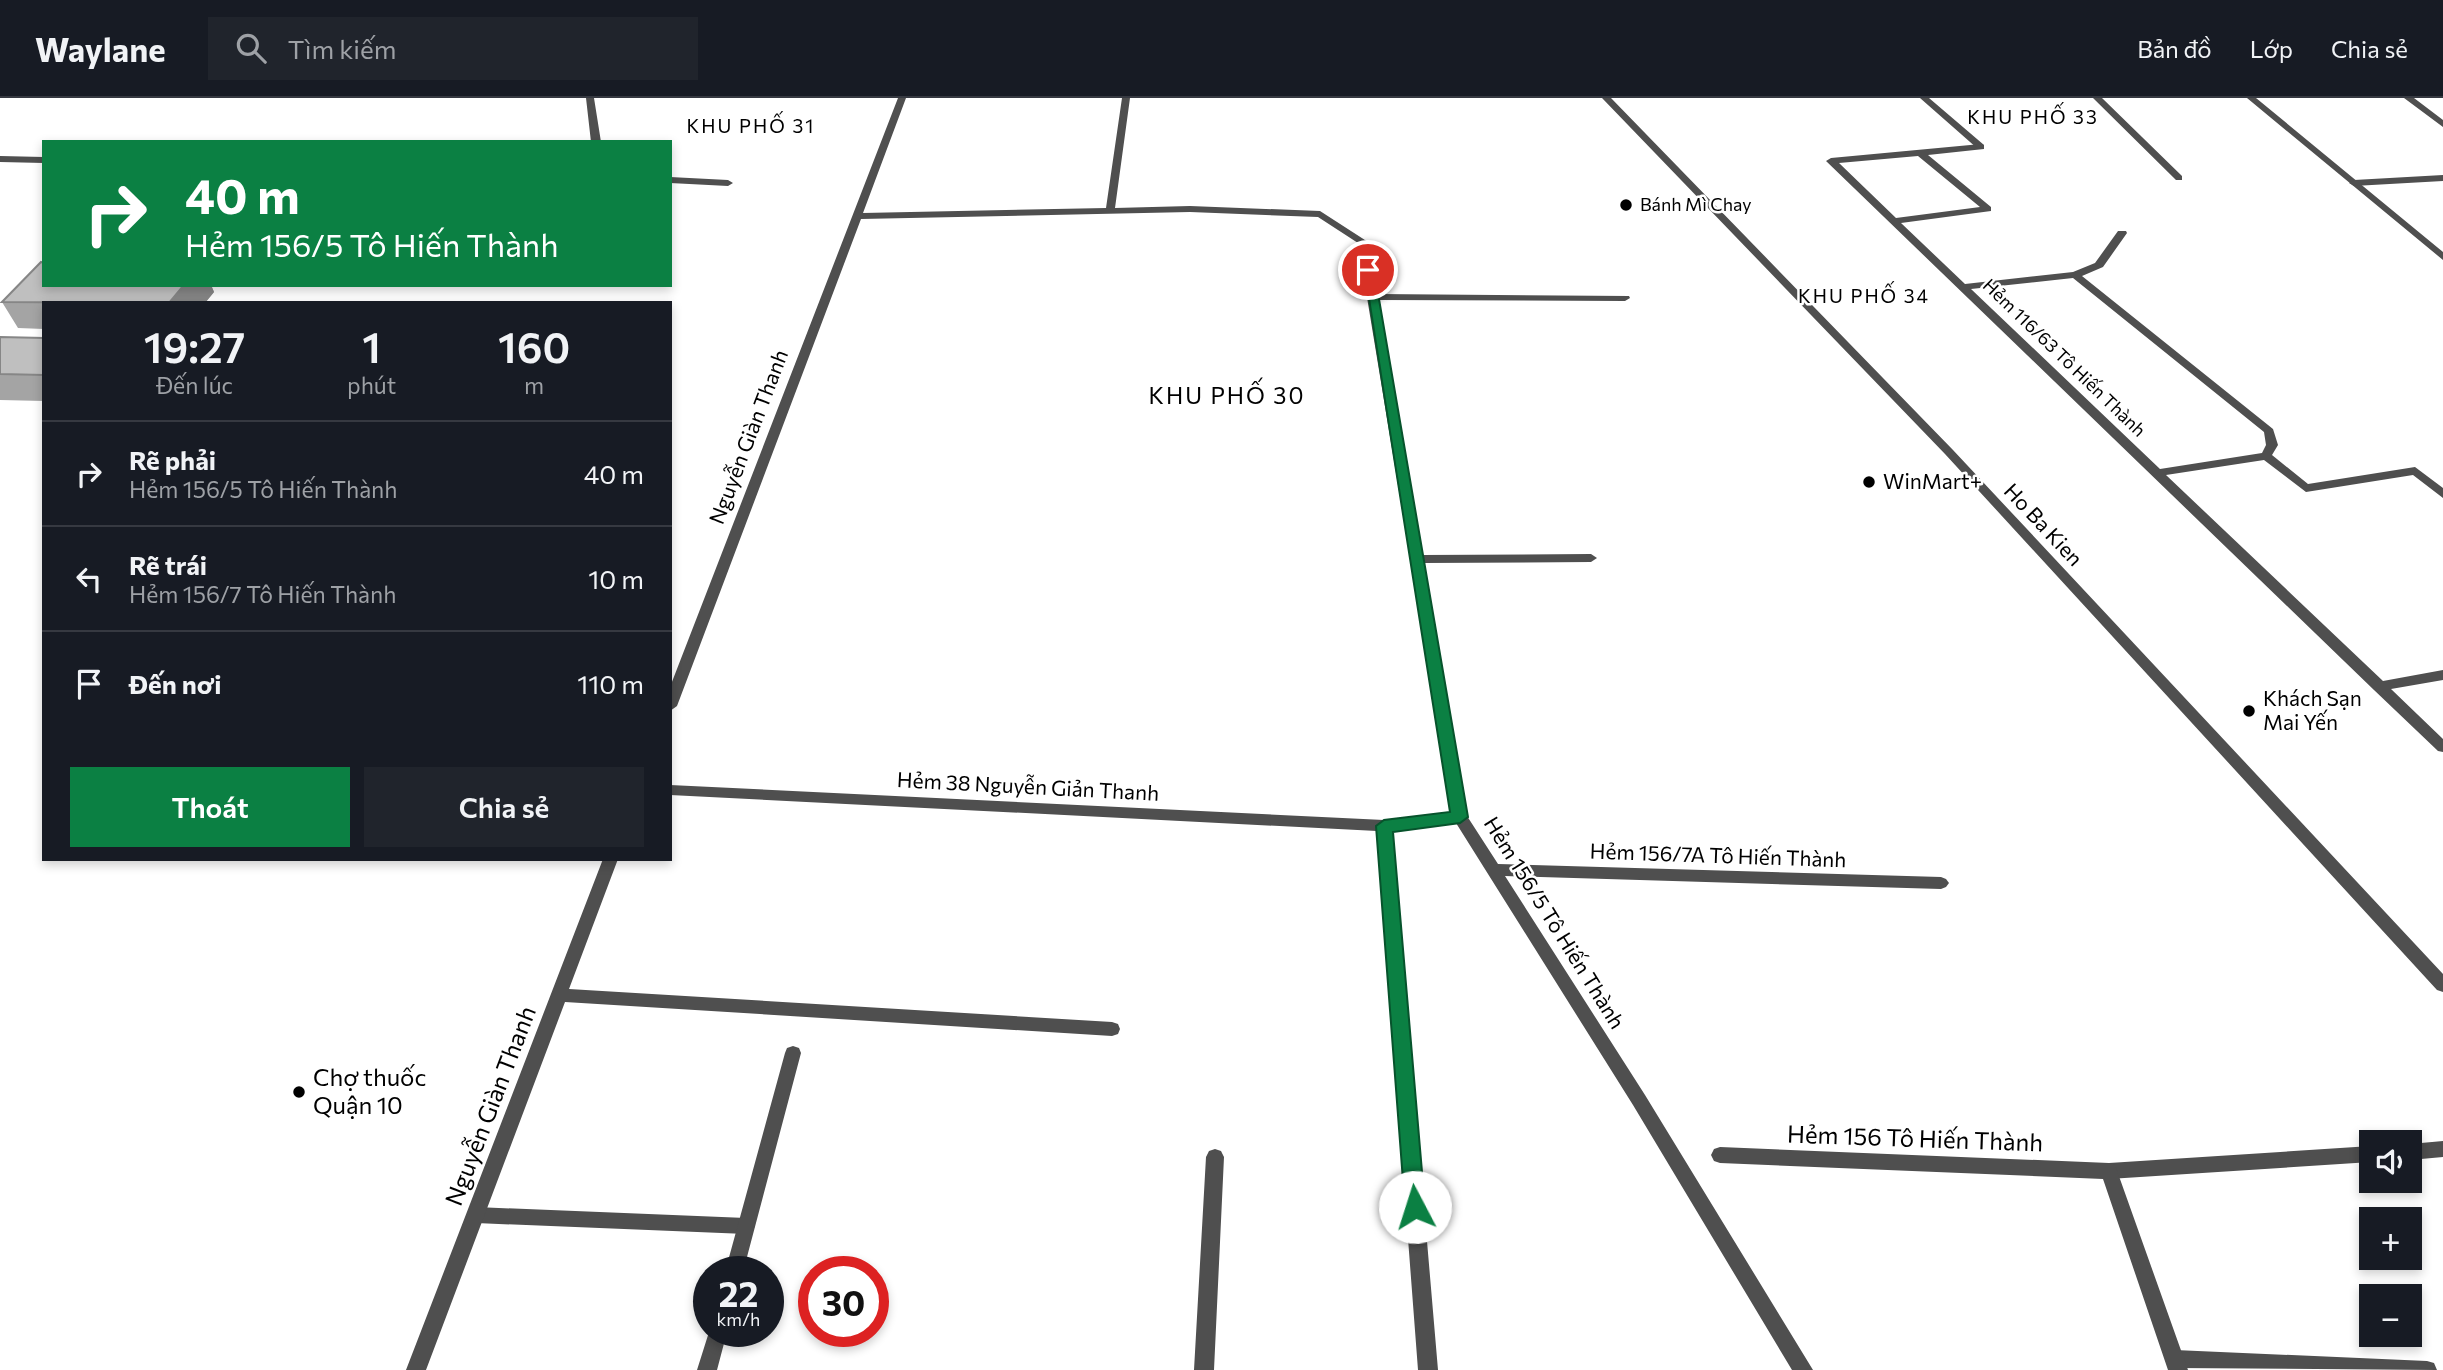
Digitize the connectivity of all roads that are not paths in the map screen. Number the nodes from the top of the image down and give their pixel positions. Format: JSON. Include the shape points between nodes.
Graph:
{"nodes":[{"id":1,"x":590,"y":98,"type":"edge"},
{"id":2,"x":902,"y":98,"type":"edge"},
{"id":3,"x":1126,"y":98,"type":"edge"},
{"id":4,"x":1606,"y":98,"type":"edge"},
{"id":5,"x":1619,"y":98,"type":"edge"},
{"id":6,"x":1924,"y":98,"type":"edge"},
{"id":7,"x":2097,"y":98,"type":"edge"},
{"id":8,"x":2251,"y":98,"type":"edge"},
{"id":9,"x":2408,"y":98,"type":"edge"},
{"id":10,"x":2443,"y":124,"type":"edge"},
{"id":11,"x":596,"y":140,"type":"edge"},
{"id":12,"x":1920,"y":153,"type":"junction"},
{"id":13,"x":0,"y":159,"type":"edge"},
{"id":14,"x":42,"y":160,"type":"edge"},
{"id":15,"x":2179,"y":178,"type":"dead end"},
{"id":16,"x":2443,"y":178,"type":"edge"},
{"id":17,"x":672,"y":180,"type":"edge"},
{"id":18,"x":728,"y":183,"type":"dead end"},
{"id":19,"x":2354,"y":183,"type":"junction"},
{"id":20,"x":1110,"y":211,"type":"junction"},
{"id":21,"x":858,"y":216,"type":"junction"},
{"id":22,"x":1894,"y":221,"type":"junction"},
{"id":23,"x":2122,"y":233,"type":"dead end"},
{"id":24,"x":2443,"y":257,"type":"edge"},
{"id":25,"x":2075,"y":275,"type":"junction"},
{"id":26,"x":1963,"y":287,"type":"junction"},
{"id":27,"x":1373,"y":297,"type":"junction"},
{"id":28,"x":1625,"y":298,"type":"dead end"},
{"id":29,"x":2266,"y":456,"type":"junction"},
{"id":30,"x":2156,"y":473,"type":"junction"},
{"id":31,"x":2443,"y":494,"type":"edge"},
{"id":32,"x":1591,"y":558,"type":"dead end"},
{"id":33,"x":1417,"y":559,"type":"junction"},
{"id":34,"x":2443,"y":675,"type":"edge"},
{"id":35,"x":2379,"y":687,"type":"junction"},
{"id":36,"x":672,"y":701,"type":"edge"},
{"id":37,"x":2443,"y":747,"type":"edge"},
{"id":38,"x":672,"y":790,"type":"edge"},
{"id":39,"x":1460,"y":817,"type":"junction"},
{"id":40,"x":1384,"y":826,"type":"junction"},
{"id":41,"x":610,"y":861,"type":"edge"},
{"id":42,"x":1494,"y":870,"type":"junction"},
{"id":43,"x":1941,"y":883,"type":"dead end"},
{"id":44,"x":2443,"y":985,"type":"edge"},
{"id":45,"x":559,"y":995,"type":"junction"},
{"id":46,"x":1112,"y":1029,"type":"dead end"},
{"id":47,"x":793,"y":1053,"type":"dead end"},
{"id":48,"x":2443,"y":1149,"type":"edge"},
{"id":49,"x":2422,"y":1151,"type":"edge"},
{"id":50,"x":1720,"y":1155,"type":"dead end"},
{"id":51,"x":2359,"y":1155,"type":"edge"},
{"id":52,"x":1215,"y":1157,"type":"dead end"},
{"id":53,"x":2109,"y":1171,"type":"junction"},
{"id":54,"x":476,"y":1215,"type":"junction"},
{"id":55,"x":746,"y":1226,"type":"junction"},
{"id":56,"x":738,"y":1256,"type":"edge"},
{"id":57,"x":714,"y":1347,"type":"edge"},
{"id":58,"x":2176,"y":1365,"type":"edge"},
{"id":59,"x":416,"y":1370,"type":"edge"},
{"id":60,"x":707,"y":1370,"type":"edge"},
{"id":61,"x":1204,"y":1370,"type":"edge"},
{"id":62,"x":1428,"y":1370,"type":"edge"},
{"id":63,"x":1803,"y":1370,"type":"edge"},
{"id":64,"x":2427,"y":1370,"type":"edge"}],
"edges":[{"from":1,"to":11,"type":"street"},
{"from":2,"to":21,"type":"street","name":"Nguyễn Giàn Thanh"},
{"from":3,"to":20,"type":"street"},
{"from":4,"to":5,"type":"street"},
{"from":4,"to":44,"type":"street","name":"Ho Ba Kien","via":[[1948,452]]},
{"from":6,"to":12,"type":"street","name":"Hẻm 116/63 Tô Hiến Thành","via":[[1981,147]]},
{"from":7,"to":15,"type":"street"},
{"from":8,"to":19,"type":"street"},
{"from":9,"to":10,"type":"street"},
{"from":12,"to":22,"type":"street","name":"Hẻm 116/63 Tô Hiến Thành","via":[[1831,161]]},
{"from":12,"to":22,"type":"street","via":[[1988,209]]},
{"from":13,"to":14,"type":"street"},
{"from":16,"to":19,"type":"street"},
{"from":17,"to":18,"type":"street"},
{"from":19,"to":24,"type":"street"},
{"from":20,"to":21,"type":"street"},
{"from":20,"to":27,"type":"street","via":[[1320,214],[1363,242]]},
{"from":21,"to":36,"type":"street","name":"Nguyễn Giàn Thanh"},
{"from":22,"to":26,"type":"street","name":"Hẻm 116/63 Tô Hiến Thành"},
{"from":23,"to":25,"type":"street","via":[[2099,265]]},
{"from":25,"to":26,"type":"street"},
{"from":25,"to":29,"type":"street","via":[[2269,431],[2273,445]]},
{"from":26,"to":30,"type":"street","name":"Hẻm 116/63 Tô Hiến Thành"},
{"from":27,"to":28,"type":"street"},
{"from":27,"to":33,"type":"street"},
{"from":29,"to":30,"type":"street"},
{"from":29,"to":31,"type":"street","via":[[2306,488],[2416,471]]},
{"from":30,"to":35,"type":"street","name":"Hẻm 116/63 Tô Hiến Thành"},
{"from":32,"to":33,"type":"street"},
{"from":33,"to":39,"type":"street"},
{"from":34,"to":35,"type":"street"},
{"from":35,"to":37,"type":"street","name":"Hẻm 116/63 Tô Hiến Thành"},
{"from":38,"to":40,"type":"street","name":"Hẻm 38 Nguyễn Giản Thanh"},
{"from":39,"to":40,"type":"street","name":"Hẻm 156/5 Tô Hiến Thành"},
{"from":39,"to":42,"type":"street","name":"Hẻm 156/5 Tô Hiến Thành"},
{"from":40,"to":62,"type":"street"},
{"from":41,"to":45,"type":"street","name":"Nguyễn Giàn Thanh"},
{"from":42,"to":43,"type":"street","name":"Hẻm 156/7A Tô Hiến Thành"},
{"from":42,"to":63,"type":"street","name":"Hẻm 156/5 Tô Hiến Thành"},
{"from":45,"to":46,"type":"street"},
{"from":45,"to":54,"type":"street","name":"Nguyễn Giàn Thanh"},
{"from":47,"to":55,"type":"street"},
{"from":48,"to":49,"type":"street"},
{"from":50,"to":53,"type":"street","name":"Hẻm 156 Tô Hiến Thành"},
{"from":51,"to":53,"type":"street","name":"Hẻm 156 Tô Hiến Thành"},
{"from":52,"to":61,"type":"street"},
{"from":53,"to":58,"type":"street"},
{"from":54,"to":55,"type":"street"},
{"from":54,"to":59,"type":"street","name":"Nguyễn Giàn Thanh"},
{"from":55,"to":56,"type":"street"},
{"from":57,"to":60,"type":"street"},
{"from":58,"to":64,"type":"street"}]}
